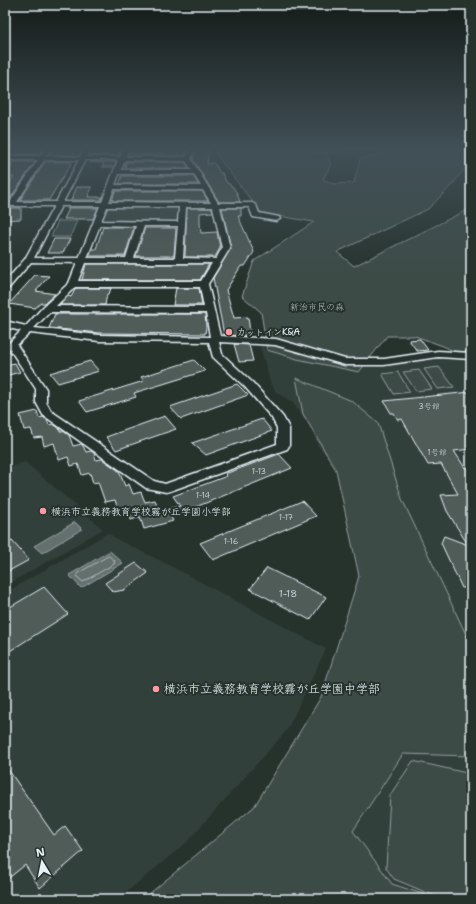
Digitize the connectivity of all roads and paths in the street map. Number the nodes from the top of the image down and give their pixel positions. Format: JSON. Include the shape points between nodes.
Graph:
{"nodes":[{"id":1,"x":18,"y":191,"type":"edge"},
{"id":2,"x":65,"y":191,"type":"edge"},
{"id":3,"x":110,"y":191,"type":"edge"},
{"id":4,"x":207,"y":191,"type":"edge"},
{"id":5,"x":8,"y":204,"type":"edge"},
{"id":6,"x":58,"y":204,"type":"junction"},
{"id":7,"x":105,"y":204,"type":"junction"},
{"id":8,"x":183,"y":205,"type":"junction"},
{"id":9,"x":216,"y":205,"type":"junction"},
{"id":10,"x":276,"y":219,"type":"dead end"},
{"id":11,"x":98,"y":223,"type":"junction"},
{"id":12,"x":141,"y":224,"type":"junction"},
{"id":13,"x":182,"y":224,"type":"junction"},
{"id":14,"x":29,"y":260,"type":"junction"},
{"id":15,"x":83,"y":260,"type":"junction"},
{"id":16,"x":129,"y":261,"type":"junction"},
{"id":17,"x":179,"y":261,"type":"junction"},
{"id":18,"x":218,"y":262,"type":"junction"},
{"id":19,"x":73,"y":284,"type":"junction"},
{"id":20,"x":204,"y":284,"type":"junction"},
{"id":21,"x":5,"y":287,"type":"edge"},
{"id":22,"x":46,"y":309,"type":"junction"},
{"id":23,"x":209,"y":310,"type":"junction"},
{"id":24,"x":5,"y":324,"type":"edge"},
{"id":25,"x":26,"y":330,"type":"junction"},
{"id":26,"x":216,"y":340,"type":"junction"},
{"id":27,"x":471,"y":356,"type":"edge"}],
"edges":[{"from":1,"to":5,"type":"street"},
{"from":2,"to":6,"type":"street"},
{"from":3,"to":7,"type":"street"},
{"from":4,"to":9,"type":"street"},
{"from":5,"to":6,"type":"street"},
{"from":6,"to":7,"type":"street"},
{"from":6,"to":14,"type":"street"},
{"from":7,"to":8,"type":"street"},
{"from":7,"to":11,"type":"street"},
{"from":8,"to":9,"type":"street"},
{"from":8,"to":13,"type":"street"},
{"from":9,"to":10,"type":"street","via":[[252,205],[256,214]]},
{"from":9,"to":18,"type":"street","via":[[226,248]]},
{"from":11,"to":12,"type":"street"},
{"from":11,"to":15,"type":"street"},
{"from":12,"to":13,"type":"street"},
{"from":12,"to":16,"type":"street"},
{"from":13,"to":17,"type":"street"},
{"from":14,"to":15,"type":"street"},
{"from":14,"to":21,"type":"street"},
{"from":15,"to":16,"type":"street"},
{"from":15,"to":19,"type":"street"},
{"from":16,"to":17,"type":"street"},
{"from":17,"to":18,"type":"street"},
{"from":18,"to":20,"type":"street"},
{"from":19,"to":20,"type":"street"},
{"from":19,"to":22,"type":"street"},
{"from":20,"to":23,"type":"street"},
{"from":22,"to":23,"type":"street"},
{"from":22,"to":25,"type":"street"},
{"from":23,"to":26,"type":"street"},
{"from":24,"to":25,"type":"street"},
{"from":25,"to":26,"type":"street","via":[[100,339]]},
{"from":25,"to":26,"type":"street","via":[[12,345],[41,389],[41,402],[47,413],[150,485],[166,488],[283,446],[283,428],[277,417],[249,385],[217,355],[213,343]]},
{"from":26,"to":27,"type":"street","via":[[276,342],[345,362],[384,362],[438,354]]}]}
